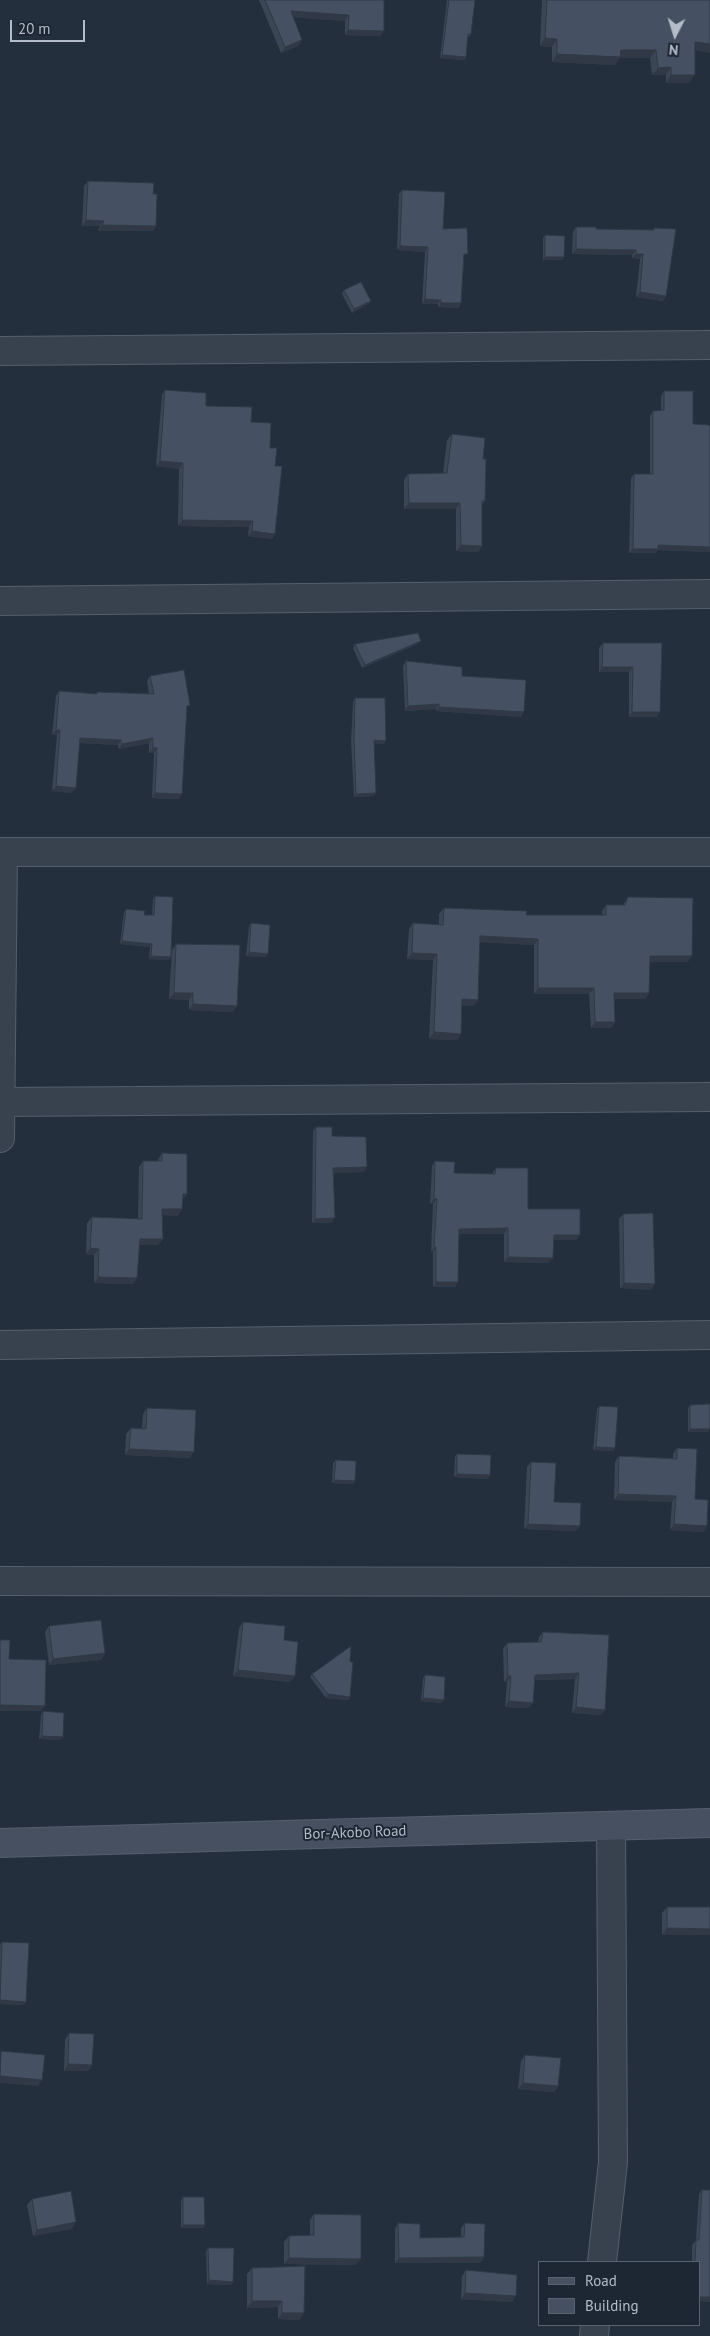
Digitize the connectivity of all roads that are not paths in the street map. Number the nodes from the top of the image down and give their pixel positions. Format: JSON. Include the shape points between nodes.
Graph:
{"nodes":[{"id":1,"x":710,"y":345,"type":"edge"},
{"id":2,"x":0,"y":351,"type":"edge"},
{"id":3,"x":710,"y":594,"type":"edge"},
{"id":4,"x":0,"y":601,"type":"edge"},
{"id":5,"x":1,"y":852,"type":"edge"},
{"id":6,"x":710,"y":852,"type":"edge"},
{"id":7,"x":710,"y":1097,"type":"edge"},
{"id":8,"x":0,"y":1102,"type":"edge"},
{"id":9,"x":0,"y":1138,"type":"edge"},
{"id":10,"x":710,"y":1335,"type":"edge"},
{"id":11,"x":0,"y":1345,"type":"edge"},
{"id":12,"x":0,"y":1581,"type":"edge"},
{"id":13,"x":710,"y":1582,"type":"edge"},
{"id":14,"x":710,"y":1823,"type":"edge"},
{"id":15,"x":611,"y":1826,"type":"junction"},
{"id":16,"x":0,"y":1843,"type":"edge"},
{"id":17,"x":602,"y":2261,"type":"edge"}],
"edges":[{"from":1,"to":2,"type":"street"},
{"from":3,"to":4,"type":"street"},
{"from":5,"to":6,"type":"street"},
{"from":5,"to":8,"type":"street"},
{"from":7,"to":8,"type":"street"},
{"from":8,"to":9,"type":"street"},
{"from":10,"to":11,"type":"street"},
{"from":12,"to":13,"type":"street"},
{"from":14,"to":15,"type":"street","name":"Bor-Akobo Road"},
{"from":15,"to":16,"type":"street","name":"Bor-Akobo Road"},
{"from":15,"to":17,"type":"street","via":[[613,2162]]}]}
